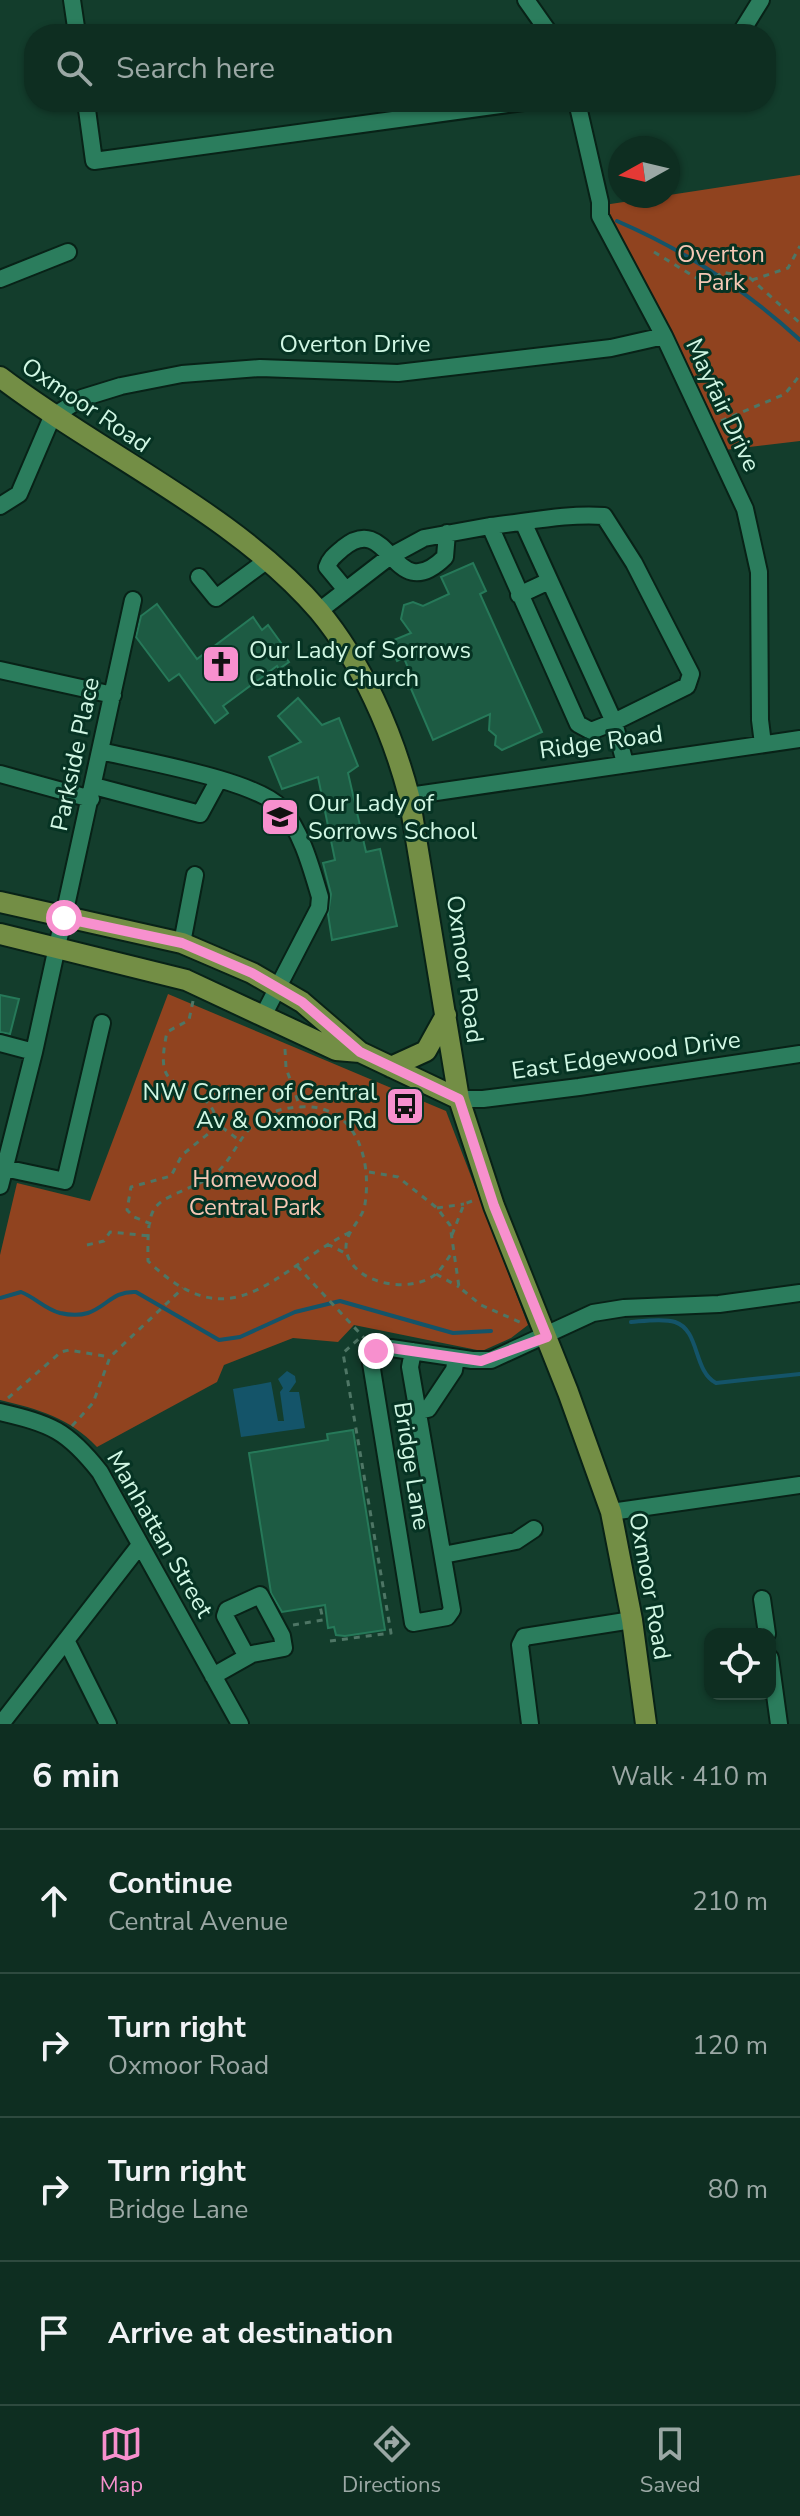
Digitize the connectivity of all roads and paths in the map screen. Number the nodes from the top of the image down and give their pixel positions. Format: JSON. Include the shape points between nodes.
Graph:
{"nodes":[{"id":1,"x":72,"y":0,"type":"edge"},
{"id":2,"x":526,"y":0,"type":"edge"},
{"id":3,"x":761,"y":0,"type":"edge"},
{"id":4,"x":76,"y":24,"type":"edge"},
{"id":5,"x":543,"y":24,"type":"edge"},
{"id":6,"x":746,"y":24,"type":"edge"},
{"id":7,"x":87,"y":112,"type":"edge"},
{"id":8,"x":450,"y":112,"type":"edge"},
{"id":9,"x":579,"y":112,"type":"edge"},
{"id":10,"x":800,"y":246,"type":"edge"},
{"id":11,"x":68,"y":252,"type":"dead end"},
{"id":12,"x":654,"y":252,"type":"dead end"},
{"id":13,"x":0,"y":279,"type":"edge"},
{"id":14,"x":752,"y":280,"type":"junction"},
{"id":15,"x":800,"y":323,"type":"edge"},
{"id":16,"x":664,"y":336,"type":"junction"},
{"id":17,"x":800,"y":375,"type":"edge"},
{"id":18,"x":0,"y":377,"type":"edge"},
{"id":19,"x":52,"y":417,"type":"junction"},
{"id":20,"x":706,"y":427,"type":"junction"},
{"id":21,"x":0,"y":506,"type":"edge"},
{"id":22,"x":523,"y":522,"type":"junction"},
{"id":23,"x":490,"y":526,"type":"junction"},
{"id":24,"x":447,"y":533,"type":"junction"},
{"id":25,"x":389,"y":557,"type":"junction"},
{"id":26,"x":266,"y":561,"type":"junction"},
{"id":27,"x":199,"y":577,"type":"dead end"},
{"id":28,"x":549,"y":581,"type":"junction"},
{"id":29,"x":346,"y":590,"type":"junction"},
{"id":30,"x":519,"y":595,"type":"junction"},
{"id":31,"x":133,"y":600,"type":"dead end"},
{"id":32,"x":319,"y":611,"type":"junction"},
{"id":33,"x":0,"y":670,"type":"edge"},
{"id":34,"x":113,"y":695,"type":"junction"},
{"id":35,"x":614,"y":722,"type":"junction"},
{"id":36,"x":800,"y":739,"type":"edge"},
{"id":37,"x":763,"y":744,"type":"junction"},
{"id":38,"x":101,"y":751,"type":"junction"},
{"id":39,"x":625,"y":763,"type":"junction"},
{"id":40,"x":0,"y":774,"type":"edge"},
{"id":41,"x":218,"y":781,"type":"junction"},
{"id":42,"x":92,"y":792,"type":"junction"},
{"id":43,"x":409,"y":796,"type":"junction"},
{"id":44,"x":195,"y":875,"type":"dead end"},
{"id":45,"x":0,"y":902,"type":"edge"},
{"id":46,"x":64,"y":918,"type":"junction"},
{"id":47,"x":0,"y":934,"type":"edge"},
{"id":48,"x":182,"y":943,"type":"junction"},
{"id":49,"x":57,"y":948,"type":"junction"},
{"id":50,"x":277,"y":986,"type":"junction"},
{"id":51,"x":195,"y":997,"type":"dead end"},
{"id":52,"x":264,"y":1014,"type":"junction"},
{"id":53,"x":446,"y":1015,"type":"junction"},
{"id":54,"x":102,"y":1023,"type":"dead end"},
{"id":55,"x":0,"y":1043,"type":"edge"},
{"id":56,"x":285,"y":1049,"type":"dead end"},
{"id":57,"x":34,"y":1052,"type":"junction"},
{"id":58,"x":360,"y":1052,"type":"junction"},
{"id":59,"x":800,"y":1054,"type":"edge"},
{"id":60,"x":391,"y":1067,"type":"junction"},
{"id":61,"x":459,"y":1099,"type":"junction"},
{"id":62,"x":300,"y":1107,"type":"junction"},
{"id":63,"x":219,"y":1125,"type":"junction"},
{"id":64,"x":239,"y":1140,"type":"junction"},
{"id":65,"x":369,"y":1172,"type":"junction"},
{"id":66,"x":1,"y":1178,"type":"edge"},
{"id":67,"x":472,"y":1201,"type":"dead end"},
{"id":68,"x":464,"y":1204,"type":"junction"},
{"id":69,"x":437,"y":1208,"type":"junction"},
{"id":70,"x":151,"y":1224,"type":"junction"},
{"id":71,"x":350,"y":1232,"type":"junction"},
{"id":72,"x":452,"y":1235,"type":"junction"},
{"id":73,"x":150,"y":1236,"type":"junction"},
{"id":74,"x":327,"y":1244,"type":"junction"},
{"id":75,"x":87,"y":1245,"type":"dead end"},
{"id":76,"x":347,"y":1254,"type":"junction"},
{"id":77,"x":451,"y":1254,"type":"junction"},
{"id":78,"x":296,"y":1264,"type":"junction"},
{"id":79,"x":436,"y":1274,"type":"junction"},
{"id":80,"x":183,"y":1287,"type":"junction"},
{"id":81,"x":459,"y":1287,"type":"junction"},
{"id":82,"x":800,"y":1293,"type":"edge"},
{"id":83,"x":524,"y":1324,"type":"dead end"},
{"id":84,"x":362,"y":1336,"type":"junction"},
{"id":85,"x":547,"y":1337,"type":"junction"},
{"id":86,"x":376,"y":1351,"type":"junction"},
{"id":87,"x":413,"y":1351,"type":"junction"},
{"id":88,"x":110,"y":1357,"type":"junction"},
{"id":89,"x":456,"y":1358,"type":"junction"},
{"id":90,"x":418,"y":1411,"type":"junction"},
{"id":91,"x":1,"y":1412,"type":"edge"},
{"id":92,"x":65,"y":1435,"type":"junction"},
{"id":93,"x":800,"y":1485,"type":"edge"},
{"id":94,"x":611,"y":1512,"type":"junction"},
{"id":95,"x":534,"y":1529,"type":"dead end"},
{"id":96,"x":140,"y":1545,"type":"junction"},
{"id":97,"x":443,"y":1555,"type":"junction"},
{"id":98,"x":762,"y":1599,"type":"dead end"},
{"id":99,"x":320,"y":1606,"type":"dead end"},
{"id":100,"x":632,"y":1620,"type":"junction"},
{"id":101,"x":277,"y":1627,"type":"junction"},
{"id":102,"x":766,"y":1628,"type":"edge"},
{"id":103,"x":66,"y":1640,"type":"junction"},
{"id":104,"x":330,"y":1641,"type":"dead end"},
{"id":105,"x":247,"y":1657,"type":"junction"},
{"id":106,"x":213,"y":1676,"type":"junction"},
{"id":107,"x":776,"y":1700,"type":"edge"},
{"id":108,"x":1,"y":1724,"type":"edge"},
{"id":109,"x":108,"y":1724,"type":"edge"},
{"id":110,"x":240,"y":1724,"type":"edge"},
{"id":111,"x":530,"y":1724,"type":"edge"},
{"id":112,"x":646,"y":1724,"type":"edge"},
{"id":113,"x":779,"y":1724,"type":"edge"}],
"edges":[{"from":1,"to":4,"type":"street"},
{"from":2,"to":5,"type":"street"},
{"from":3,"to":6,"type":"street"},
{"from":7,"to":8,"type":"street","via":[[94,161]]},
{"from":9,"to":16,"type":"street","name":"Mayfair Drive","via":[[600,216]]},
{"from":10,"to":14,"type":"path","via":[[788,268]]},
{"from":11,"to":13,"type":"street"},
{"from":12,"to":14,"type":"path","via":[[703,282],[722,272]]},
{"from":14,"to":15,"type":"path"},
{"from":16,"to":19,"type":"street","name":"Overton Drive","via":[[611,348],[398,373],[260,368],[182,374],[82,398]]},
{"from":16,"to":20,"type":"street","name":"Mayfair Drive"},
{"from":17,"to":20,"type":"path","via":[[785,394],[769,403]]},
{"from":18,"to":19,"type":"main road","name":"Oxmoor Road"},
{"from":19,"to":21,"type":"street","via":[[19,494]]},
{"from":19,"to":26,"type":"main road","name":"Oxmoor Road","via":[[205,515]]},
{"from":20,"to":37,"type":"street","name":"Mayfair Drive","via":[[745,509],[756,550]]},
{"from":22,"to":23,"type":"street"},
{"from":22,"to":28,"type":"street"},
{"from":22,"to":35,"type":"street","via":[[608,519],[691,674],[687,686]]},
{"from":23,"to":24,"type":"street"},
{"from":23,"to":30,"type":"street"},
{"from":24,"to":25,"type":"street","via":[[424,538]]},
{"from":24,"to":25,"type":"street","via":[[445,557],[436,566],[411,571]]},
{"from":25,"to":29,"type":"street"},
{"from":25,"to":29,"type":"street","via":[[375,540],[355,538],[327,567]]},
{"from":26,"to":27,"type":"street","via":[[216,598]]},
{"from":26,"to":32,"type":"main road","name":"Oxmoor Road"},
{"from":28,"to":30,"type":"street"},
{"from":28,"to":35,"type":"street"},
{"from":29,"to":32,"type":"street"},
{"from":30,"to":35,"type":"street","via":[[578,724],[591,731]]},
{"from":31,"to":34,"type":"street","name":"Parkside Place"},
{"from":32,"to":43,"type":"main road","name":"Oxmoor Road","via":[[363,678],[397,750]]},
{"from":33,"to":34,"type":"street"},
{"from":34,"to":38,"type":"street","name":"Parkside Place"},
{"from":35,"to":39,"type":"street"},
{"from":36,"to":37,"type":"street","name":"Ridge Road"},
{"from":37,"to":39,"type":"street","name":"Ridge Road"},
{"from":38,"to":41,"type":"street"},
{"from":38,"to":42,"type":"street","name":"Parkside Place"},
{"from":39,"to":43,"type":"street","name":"Ridge Road"},
{"from":40,"to":42,"type":"street"},
{"from":41,"to":42,"type":"street","via":[[200,814]]},
{"from":41,"to":50,"type":"street","via":[[249,788],[278,805],[295,827],[320,897]]},
{"from":42,"to":46,"type":"street","name":"Parkside Place"},
{"from":43,"to":53,"type":"main road","name":"Oxmoor Road"},
{"from":44,"to":48,"type":"street"},
{"from":45,"to":46,"type":"main road"},
{"from":46,"to":48,"type":"main road"},
{"from":46,"to":49,"type":"street","name":"Parkside Place"},
{"from":47,"to":49,"type":"main road"},
{"from":48,"to":50,"type":"main road"},
{"from":49,"to":52,"type":"main road","via":[[186,980]]},
{"from":49,"to":57,"type":"street","name":"Parkside Place"},
{"from":50,"to":52,"type":"street"},
{"from":50,"to":58,"type":"main road"},
{"from":51,"to":63,"type":"path","via":[[189,1020],[167,1032],[164,1066],[171,1083],[209,1104]]},
{"from":52,"to":58,"type":"main road","via":[[336,1050]]},
{"from":53,"to":60,"type":"main road","via":[[426,1051]]},
{"from":53,"to":61,"type":"main road","name":"Oxmoor Road"},
{"from":54,"to":66,"type":"street","via":[[65,1181]]},
{"from":55,"to":57,"type":"street"},
{"from":56,"to":62,"type":"path"},
{"from":57,"to":66,"type":"street","name":"Parkside Place"},
{"from":58,"to":60,"type":"main road"},
{"from":59,"to":61,"type":"street","name":"East Edgewood Drive"},
{"from":60,"to":61,"type":"main road"},
{"from":61,"to":85,"type":"main road","name":"Oxmoor Road","via":[[494,1206]]},
{"from":62,"to":64,"type":"path","via":[[253,1121]]},
{"from":62,"to":65,"type":"path","via":[[321,1107],[338,1116],[361,1143]]},
{"from":63,"to":64,"type":"path"},
{"from":63,"to":70,"type":"path","via":[[182,1155],[171,1176],[131,1187],[127,1210]]},
{"from":64,"to":70,"type":"path","via":[[221,1171],[161,1198],[150,1215]]},
{"from":65,"to":69,"type":"path","via":[[398,1177]]},
{"from":65,"to":71,"type":"path","via":[[365,1207]]},
{"from":67,"to":68,"type":"path"},
{"from":68,"to":69,"type":"path"},
{"from":68,"to":72,"type":"path"},
{"from":69,"to":72,"type":"path"},
{"from":70,"to":73,"type":"path"},
{"from":71,"to":74,"type":"path"},
{"from":71,"to":76,"type":"path"},
{"from":72,"to":77,"type":"path"},
{"from":73,"to":75,"type":"path","via":[[110,1232],[104,1241]]},
{"from":73,"to":80,"type":"path","via":[[148,1261]]},
{"from":74,"to":76,"type":"path"},
{"from":74,"to":78,"type":"path"},
{"from":76,"to":79,"type":"path","via":[[368,1276],[397,1286]]},
{"from":77,"to":79,"type":"path"},
{"from":77,"to":81,"type":"path"},
{"from":78,"to":80,"type":"path","via":[[268,1286],[232,1299],[211,1298]]},
{"from":78,"to":84,"type":"path"},
{"from":79,"to":81,"type":"path"},
{"from":80,"to":88,"type":"path"},
{"from":81,"to":83,"type":"path","via":[[481,1305]]},
{"from":82,"to":85,"type":"street","via":[[593,1313]]},
{"from":84,"to":86,"type":"path"},
{"from":84,"to":104,"type":"path","via":[[343,1353],[391,1633]]},
{"from":85,"to":89,"type":"street","via":[[491,1360]]},
{"from":85,"to":94,"type":"main road","name":"Oxmoor Road"},
{"from":86,"to":87,"type":"street"},
{"from":86,"to":97,"type":"street","name":"Bridge Lane","via":[[371,1363],[413,1623],[447,1617],[452,1610]]},
{"from":87,"to":89,"type":"street"},
{"from":87,"to":90,"type":"street","via":[[410,1367]]},
{"from":88,"to":91,"type":"path","via":[[61,1352],[6,1399]]},
{"from":88,"to":92,"type":"path","via":[[93,1403]]},
{"from":89,"to":90,"type":"street","via":[[454,1370],[428,1409]]},
{"from":90,"to":97,"type":"street"},
{"from":91,"to":92,"type":"street","name":"Manhattan Street","via":[[41,1421]]},
{"from":92,"to":96,"type":"street","name":"Manhattan Street","via":[[100,1472]]},
{"from":93,"to":94,"type":"street"},
{"from":94,"to":100,"type":"main road","name":"Oxmoor Road"},
{"from":95,"to":97,"type":"street","via":[[516,1541]]},
{"from":96,"to":103,"type":"street"},
{"from":96,"to":106,"type":"street","name":"Manhattan Street"},
{"from":98,"to":102,"type":"street"},
{"from":99,"to":101,"type":"path","via":[[323,1620]]},
{"from":100,"to":111,"type":"street","via":[[524,1637],[520,1645]]},
{"from":100,"to":112,"type":"main road","name":"Oxmoor Road"},
{"from":101,"to":105,"type":"street","via":[[284,1648]]},
{"from":101,"to":105,"type":"street","via":[[260,1595],[227,1610],[225,1616]]},
{"from":103,"to":108,"type":"street"},
{"from":103,"to":109,"type":"street"},
{"from":105,"to":106,"type":"street"},
{"from":106,"to":110,"type":"street","name":"Manhattan Street"},
{"from":107,"to":113,"type":"street"}]}
